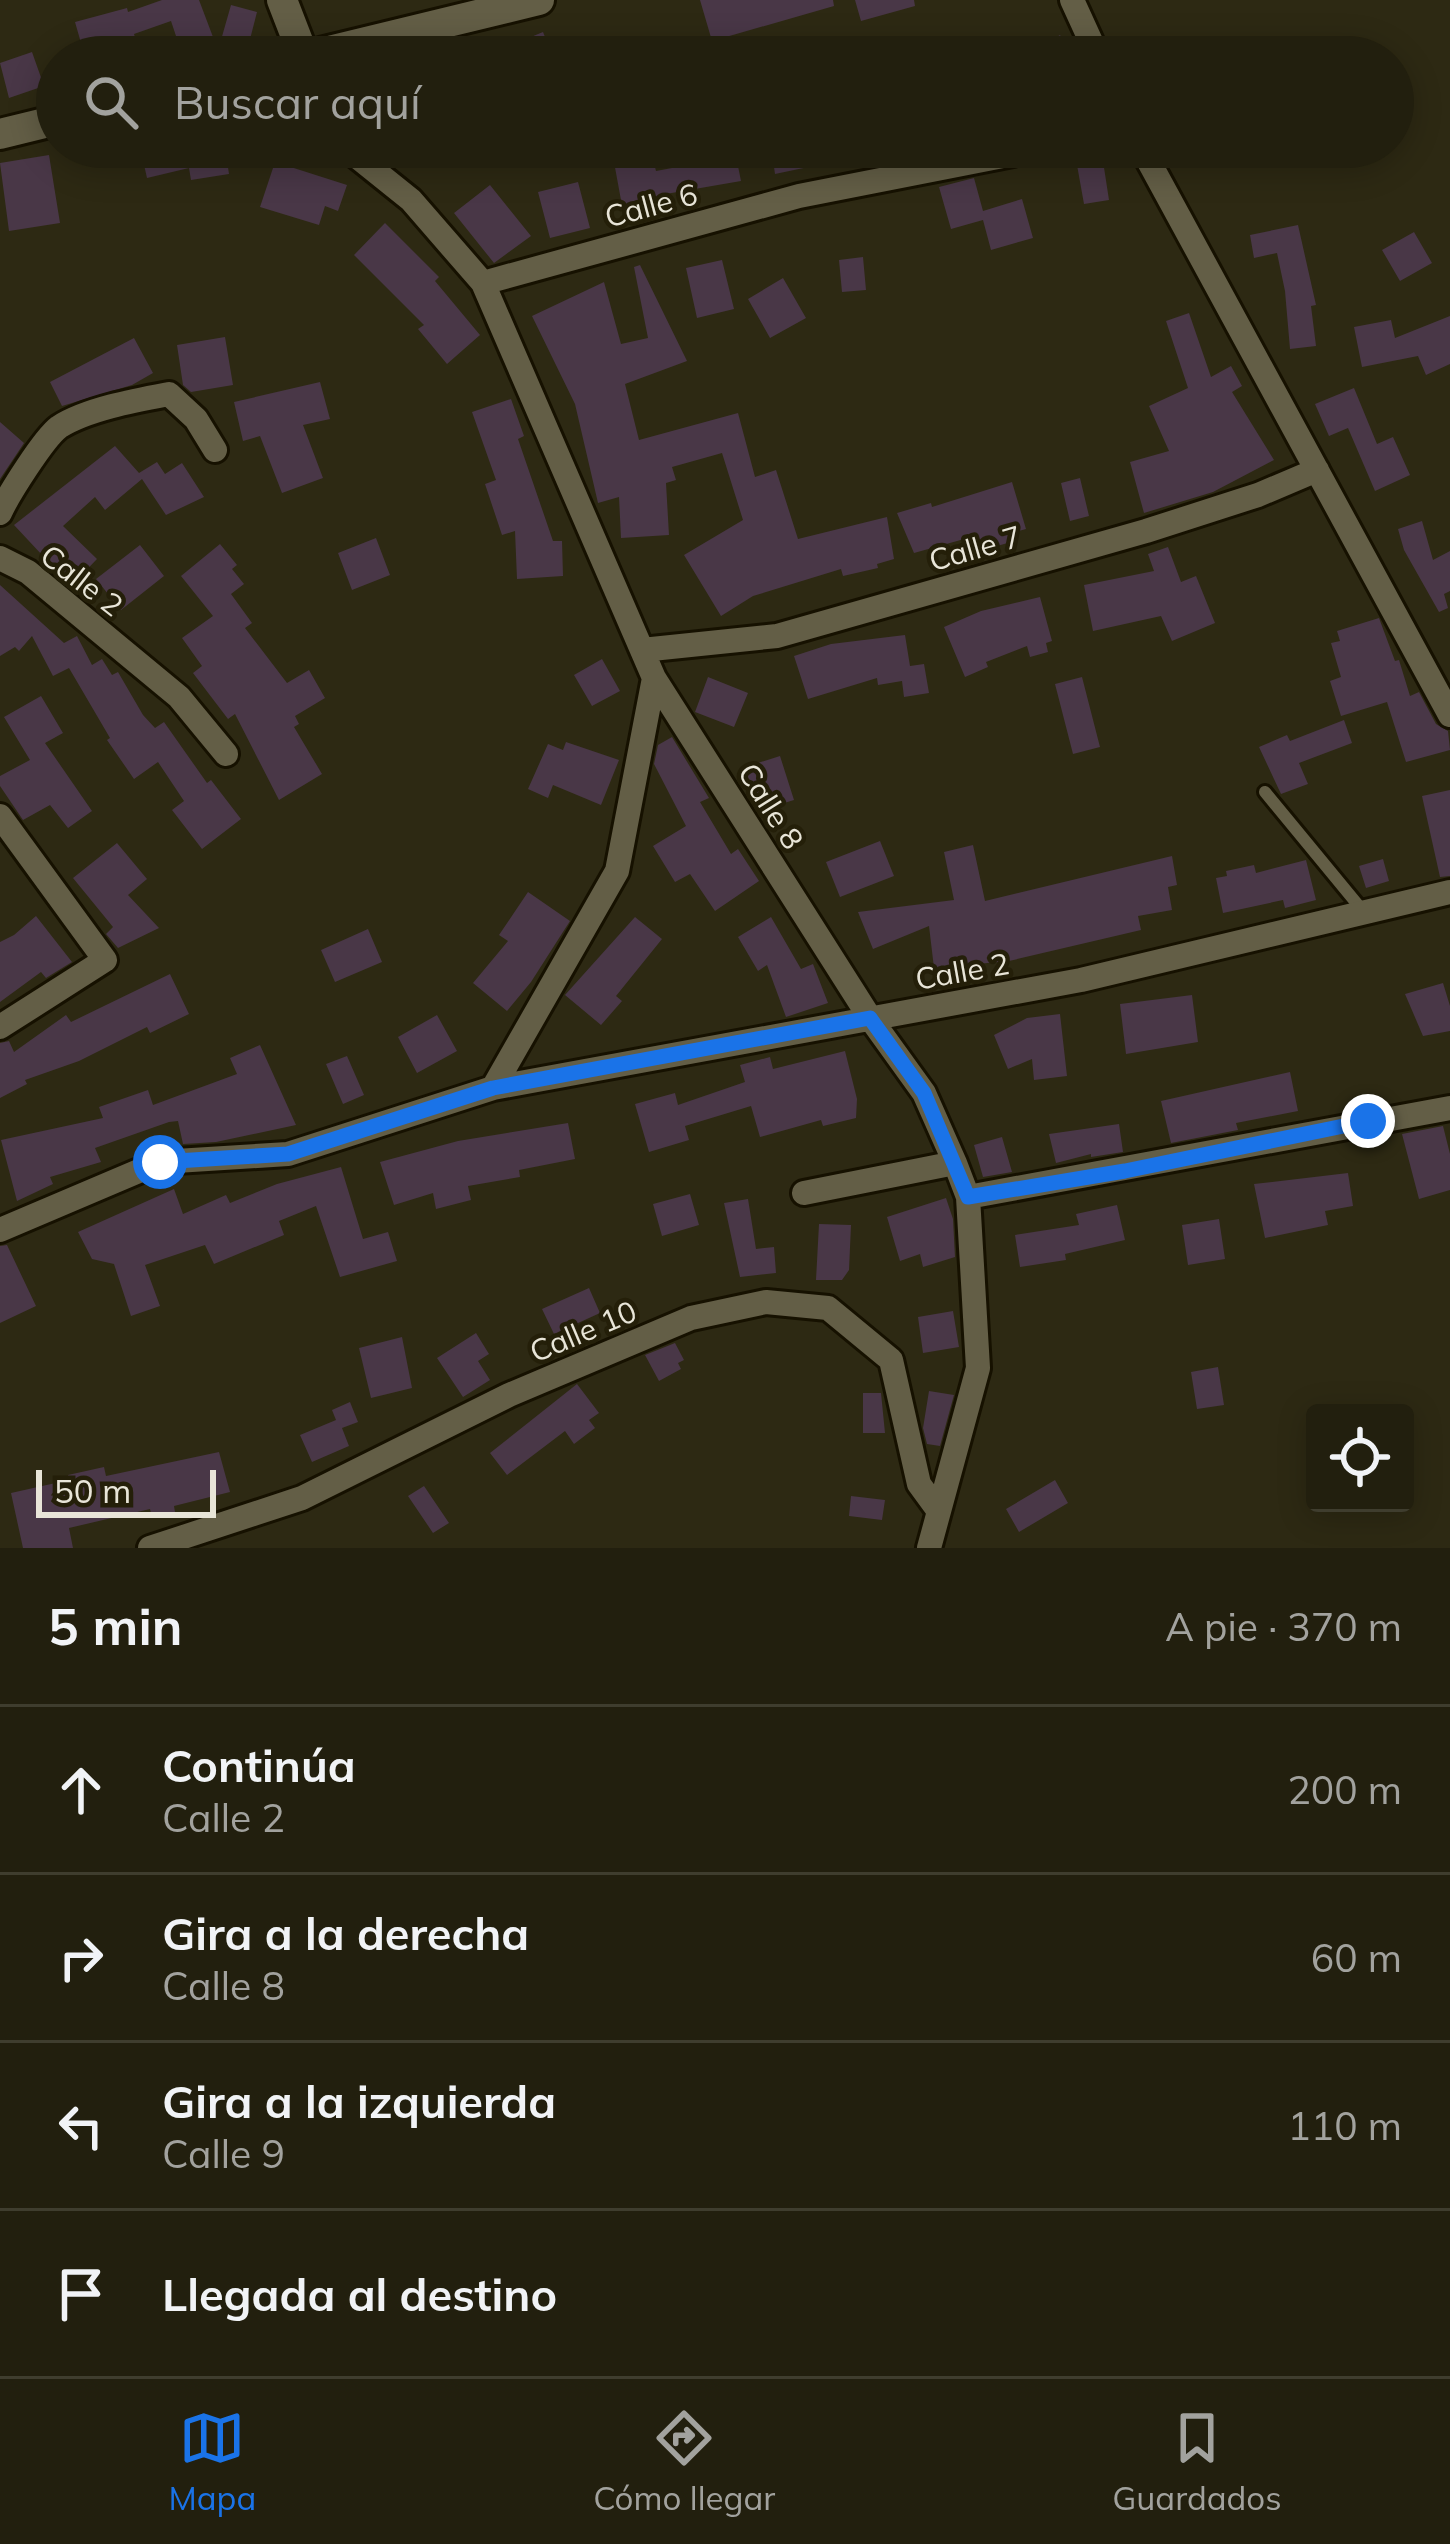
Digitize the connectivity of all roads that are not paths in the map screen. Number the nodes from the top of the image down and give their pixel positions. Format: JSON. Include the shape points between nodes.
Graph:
{"nodes":[{"id":1,"x":282,"y":0,"type":"edge"},
{"id":2,"x":539,"y":0,"type":"edge"},
{"id":3,"x":1072,"y":0,"type":"edge"},
{"id":4,"x":296,"y":36,"type":"edge"},
{"id":5,"x":391,"y":36,"type":"edge"},
{"id":6,"x":1088,"y":36,"type":"edge"},
{"id":7,"x":36,"y":125,"type":"edge"},
{"id":8,"x":0,"y":134,"type":"edge"},
{"id":9,"x":371,"y":168,"type":"edge"},
{"id":10,"x":942,"y":168,"type":"edge"},
{"id":11,"x":1152,"y":168,"type":"edge"},
{"id":12,"x":483,"y":283,"type":"junction"},
{"id":13,"x":215,"y":450,"type":"dead end"},
{"id":14,"x":1316,"y":470,"type":"junction"},
{"id":15,"x":0,"y":513,"type":"edge"},
{"id":16,"x":0,"y":558,"type":"edge"},
{"id":17,"x":642,"y":650,"type":"junction"},
{"id":18,"x":654,"y":678,"type":"junction"},
{"id":19,"x":1450,"y":716,"type":"edge"},
{"id":20,"x":226,"y":754,"type":"dead end"},
{"id":21,"x":1265,"y":791,"type":"dead end"},
{"id":22,"x":0,"y":816,"type":"edge"},
{"id":23,"x":1450,"y":892,"type":"edge"},
{"id":24,"x":1364,"y":912,"type":"junction"},
{"id":25,"x":870,"y":1018,"type":"junction"},
{"id":26,"x":0,"y":1027,"type":"edge"},
{"id":27,"x":493,"y":1088,"type":"junction"},
{"id":28,"x":1450,"y":1108,"type":"edge"},
{"id":29,"x":955,"y":1163,"type":"junction"},
{"id":30,"x":804,"y":1193,"type":"dead end"},
{"id":31,"x":968,"y":1197,"type":"junction"},
{"id":32,"x":0,"y":1230,"type":"edge"},
{"id":33,"x":938,"y":1510,"type":"junction"},
{"id":34,"x":150,"y":1548,"type":"edge"},
{"id":35,"x":929,"y":1548,"type":"edge"}],
"edges":[{"from":1,"to":4,"type":"street"},
{"from":2,"to":5,"type":"street"},
{"from":3,"to":6,"type":"street"},
{"from":7,"to":8,"type":"street"},
{"from":9,"to":12,"type":"street","name":"Calle 8","via":[[411,200]]},
{"from":10,"to":12,"type":"street","name":"Calle 6","via":[[800,196]]},
{"from":11,"to":14,"type":"street"},
{"from":12,"to":17,"type":"street","name":"Calle 8"},
{"from":13,"to":15,"type":"street","via":[[169,394],[121,404],[58,428]]},
{"from":14,"to":17,"type":"street","name":"Calle 7","via":[[1146,531],[777,636]]},
{"from":14,"to":19,"type":"street"},
{"from":16,"to":20,"type":"street","name":"Calle 2","via":[[28,572],[179,698]]},
{"from":17,"to":18,"type":"street","name":"Calle 8"},
{"from":18,"to":25,"type":"street","name":"Calle 8"},
{"from":18,"to":27,"type":"street","via":[[617,871]]},
{"from":21,"to":24,"type":"lane"},
{"from":22,"to":26,"type":"street","via":[[105,960]]},
{"from":23,"to":24,"type":"street","name":"Calle 2"},
{"from":24,"to":25,"type":"street","name":"Calle 2","via":[[1081,980]]},
{"from":25,"to":27,"type":"street","name":"Calle 2"},
{"from":25,"to":29,"type":"street","name":"Calle 8","via":[[924,1093]]},
{"from":27,"to":32,"type":"street","name":"Calle 2","via":[[288,1154],[160,1162]]},
{"from":28,"to":31,"type":"street"},
{"from":29,"to":30,"type":"street"},
{"from":29,"to":31,"type":"street","name":"Calle 8"},
{"from":31,"to":33,"type":"street","name":"Calle 8","via":[[978,1368]]},
{"from":33,"to":34,"type":"street","name":"Calle 10","via":[[919,1484],[891,1360],[828,1308],[766,1302],[691,1318],[508,1395],[302,1498]]},
{"from":33,"to":35,"type":"street","name":"Calle 8"}]}
